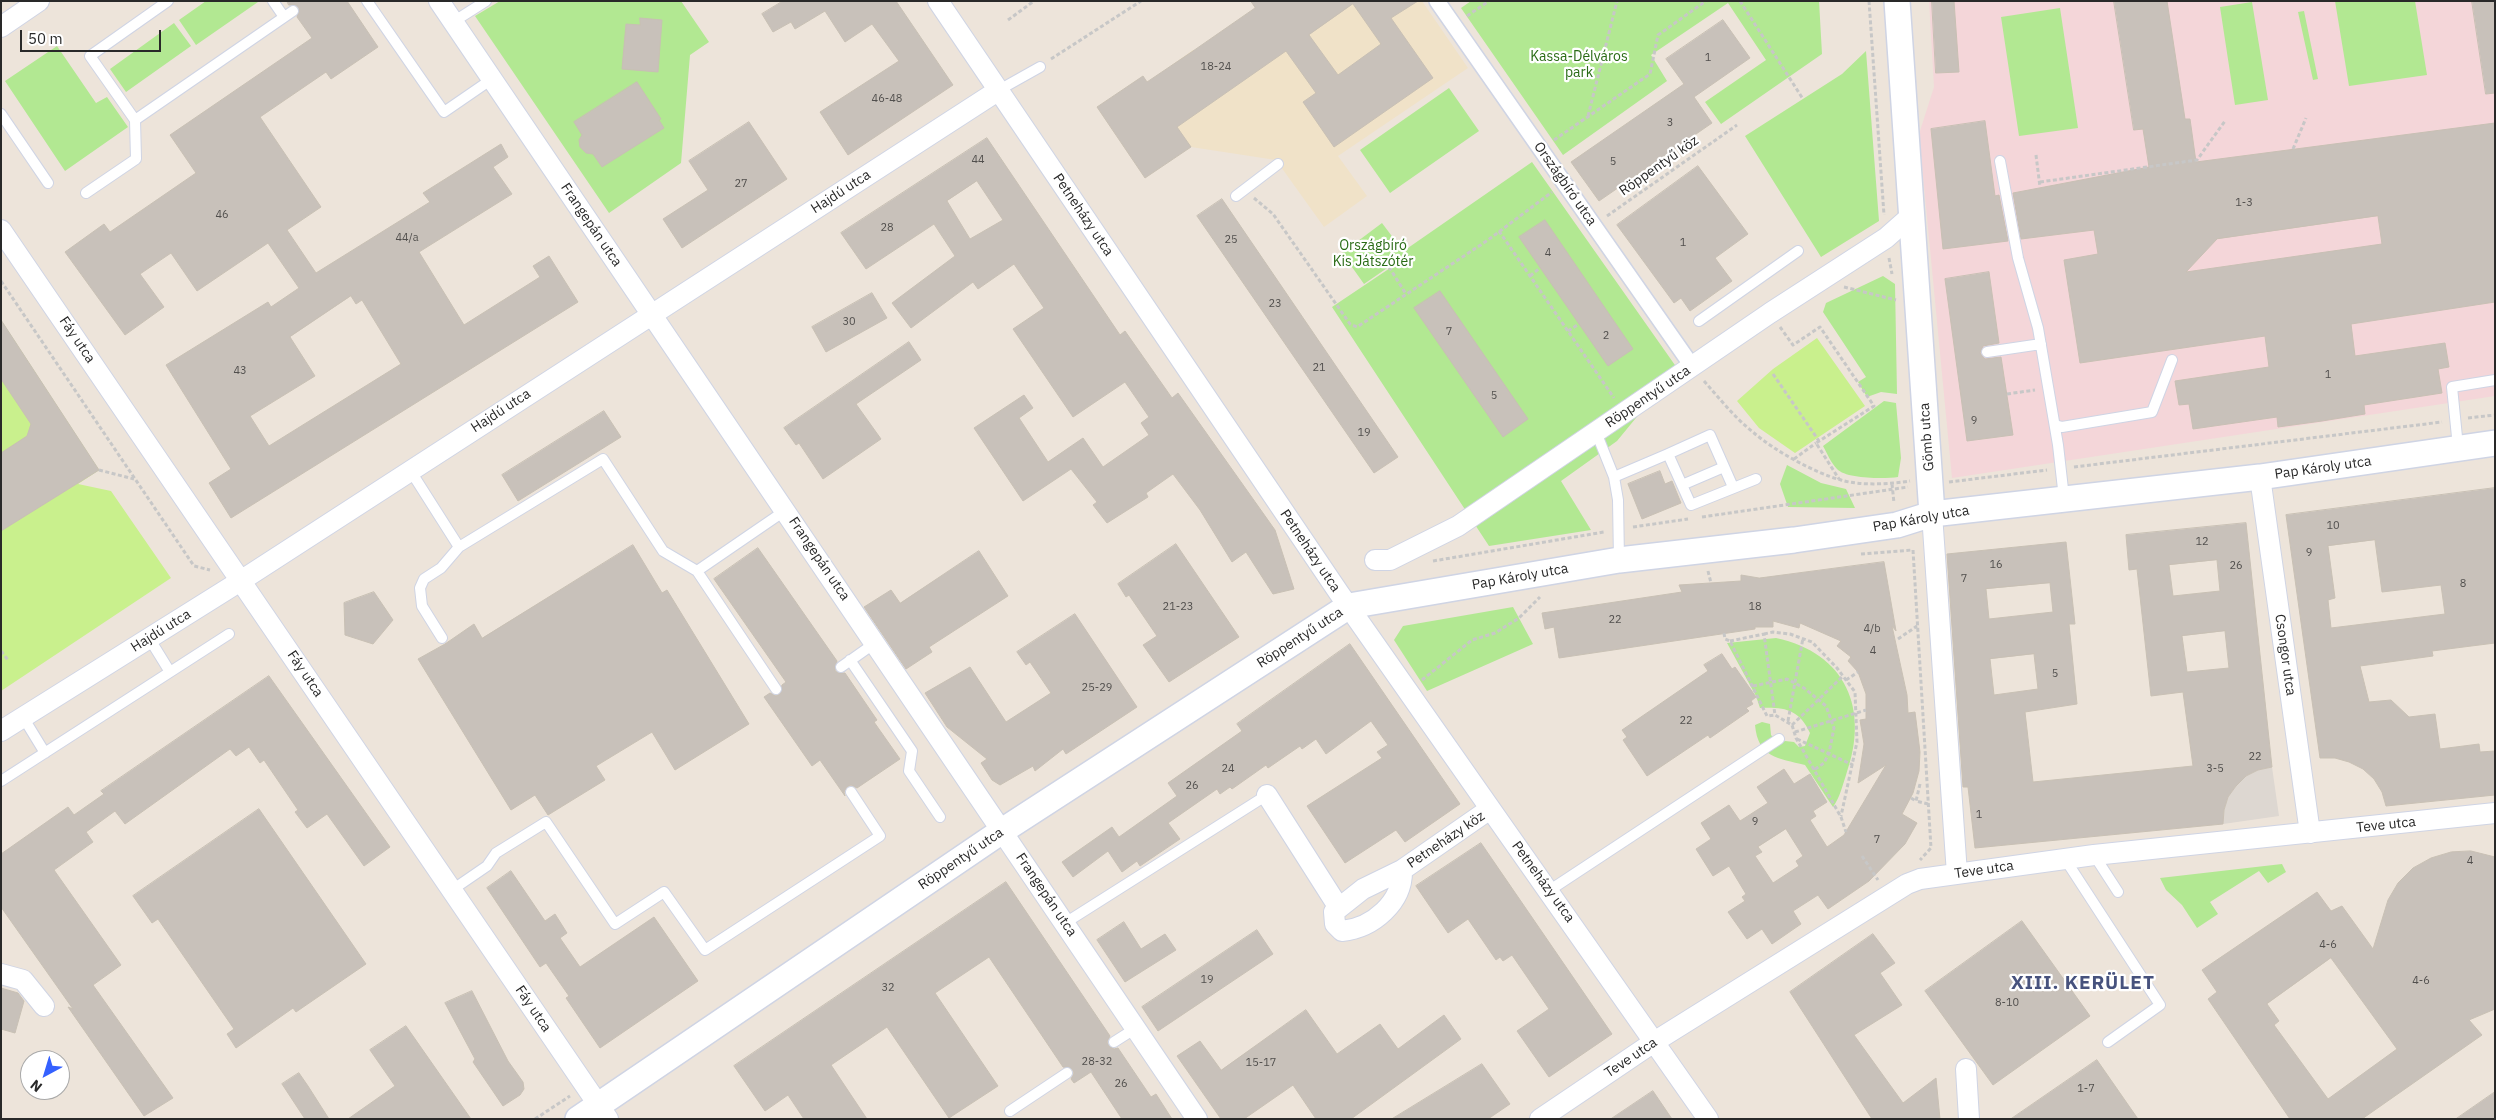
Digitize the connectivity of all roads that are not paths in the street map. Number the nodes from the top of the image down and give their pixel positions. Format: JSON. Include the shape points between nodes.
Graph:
{"nodes":[{"id":1,"x":168,"y":1,"type":"edge"},
{"id":2,"x":273,"y":1,"type":"edge"},
{"id":3,"x":367,"y":1,"type":"edge"},
{"id":4,"x":439,"y":1,"type":"edge"},
{"id":5,"x":486,"y":1,"type":"edge"},
{"id":6,"x":938,"y":1,"type":"edge"},
{"id":7,"x":1437,"y":1,"type":"edge"},
{"id":8,"x":1897,"y":1,"type":"edge"},
{"id":9,"x":37,"y":2,"type":"edge"},
{"id":10,"x":293,"y":11,"type":"dead end"},
{"id":11,"x":284,"y":17,"type":"junction"},
{"id":12,"x":453,"y":22,"type":"junction"},
{"id":13,"x":1,"y":27,"type":"edge"},
{"id":14,"x":1040,"y":67,"type":"road end"},
{"id":15,"x":492,"y":79,"type":"junction"},
{"id":16,"x":999,"y":90,"type":"junction"},
{"id":17,"x":1,"y":114,"type":"edge"},
{"id":18,"x":135,"y":120,"type":"junction"},
{"id":19,"x":2000,"y":161,"type":"dead end"},
{"id":20,"x":1278,"y":164,"type":"dead end"},
{"id":21,"x":48,"y":183,"type":"dead end"},
{"id":22,"x":86,"y":193,"type":"dead end"},
{"id":23,"x":1240,"y":193,"type":"road end"},
{"id":24,"x":1912,"y":215,"type":"junction"},
{"id":25,"x":1,"y":230,"type":"edge"},
{"id":26,"x":1798,"y":251,"type":"dead end"},
{"id":27,"x":652,"y":314,"type":"junction"},
{"id":28,"x":1699,"y":321,"type":"dead end"},
{"id":29,"x":2041,"y":344,"type":"junction"},
{"id":30,"x":1987,"y":352,"type":"dead end"},
{"id":31,"x":2172,"y":360,"type":"dead end"},
{"id":32,"x":1692,"y":366,"type":"junction"},
{"id":33,"x":2495,"y":380,"type":"edge"},
{"id":34,"x":2055,"y":425,"type":"junction"},
{"id":35,"x":1596,"y":432,"type":"junction"},
{"id":36,"x":2495,"y":443,"type":"edge"},
{"id":37,"x":2458,"y":448,"type":"junction"},
{"id":38,"x":1668,"y":454,"type":"junction"},
{"id":39,"x":1724,"y":467,"type":"junction"},
{"id":40,"x":410,"y":470,"type":"junction"},
{"id":41,"x":2260,"y":477,"type":"junction"},
{"id":42,"x":1614,"y":478,"type":"junction"},
{"id":43,"x":1756,"y":479,"type":"dead end"},
{"id":44,"x":1682,"y":485,"type":"junction"},
{"id":45,"x":1733,"y":487,"type":"junction"},
{"id":46,"x":2064,"y":499,"type":"junction"},
{"id":47,"x":786,"y":510,"type":"junction"},
{"id":48,"x":1932,"y":514,"type":"junction"},
{"id":49,"x":459,"y":547,"type":"junction"},
{"id":50,"x":1375,"y":560,"type":"dead end"},
{"id":51,"x":1619,"y":560,"type":"junction"},
{"id":52,"x":697,"y":571,"type":"junction"},
{"id":53,"x":242,"y":580,"type":"junction"},
{"id":54,"x":1349,"y":606,"type":"junction"},
{"id":55,"x":229,"y":634,"type":"dead end"},
{"id":56,"x":149,"y":638,"type":"junction"},
{"id":57,"x":442,"y":638,"type":"dead end"},
{"id":58,"x":875,"y":643,"type":"junction"},
{"id":59,"x":850,"y":660,"type":"junction"},
{"id":60,"x":841,"y":667,"type":"dead end"},
{"id":61,"x":170,"y":672,"type":"junction"},
{"id":62,"x":776,"y":689,"type":"dead end"},
{"id":63,"x":23,"y":717,"type":"junction"},
{"id":64,"x":1,"y":731,"type":"edge"},
{"id":65,"x":1778,"y":739,"type":"road end"},
{"id":66,"x":45,"y":752,"type":"junction"},
{"id":67,"x":1,"y":781,"type":"edge"},
{"id":68,"x":851,"y":792,"type":"dead end"},
{"id":69,"x":1267,"y":794,"type":"joint"},
{"id":70,"x":1490,"y":809,"type":"junction"},
{"id":71,"x":2495,"y":813,"type":"edge"},
{"id":72,"x":940,"y":817,"type":"dead end"},
{"id":73,"x":1002,"y":830,"type":"junction"},
{"id":74,"x":2310,"y":833,"type":"junction"},
{"id":75,"x":2094,"y":855,"type":"junction"},
{"id":76,"x":2065,"y":860,"type":"junction"},
{"id":77,"x":1402,"y":870,"type":"junction"},
{"id":78,"x":1957,"y":874,"type":"junction"},
{"id":79,"x":452,"y":890,"type":"junction"},
{"id":80,"x":1550,"y":890,"type":"junction"},
{"id":81,"x":2118,"y":892,"type":"dead end"},
{"id":82,"x":1338,"y":908,"type":"junction"},
{"id":83,"x":1065,"y":923,"type":"junction"},
{"id":84,"x":1,"y":974,"type":"edge"},
{"id":85,"x":44,"y":1006,"type":"dead end"},
{"id":86,"x":1136,"y":1028,"type":"junction"},
{"id":87,"x":1114,"y":1042,"type":"dead end"},
{"id":88,"x":1654,"y":1042,"type":"junction"},
{"id":89,"x":2108,"y":1042,"type":"dead end"},
{"id":90,"x":1966,"y":1069,"type":"dead end"},
{"id":91,"x":1067,"y":1073,"type":"dead end"},
{"id":92,"x":597,"y":1103,"type":"edge"},
{"id":93,"x":1010,"y":1111,"type":"dead end"},
{"id":94,"x":578,"y":1119,"type":"edge"},
{"id":95,"x":1197,"y":1119,"type":"edge"},
{"id":96,"x":1540,"y":1119,"type":"edge"},
{"id":97,"x":1708,"y":1119,"type":"edge"},
{"id":98,"x":1969,"y":1119,"type":"edge"}],
"edges":[{"from":1,"to":18,"type":"lane","via":[[90,56]]},
{"from":2,"to":11,"type":"lane"},
{"from":3,"to":15,"type":"lane","via":[[444,112]]},
{"from":4,"to":12,"type":"street","name":"Frangepán utca"},
{"from":5,"to":12,"type":"lane"},
{"from":6,"to":16,"type":"street","name":"Petneházy utca"},
{"from":7,"to":32,"type":"street","name":"Országbíró utca"},
{"from":8,"to":24,"type":"street","name":"Gömb utca"},
{"from":9,"to":13,"type":"street"},
{"from":10,"to":11,"type":"lane"},
{"from":11,"to":18,"type":"lane"},
{"from":12,"to":15,"type":"street","name":"Frangepán utca"},
{"from":14,"to":16,"type":"lane"},
{"from":15,"to":27,"type":"street","name":"Frangepán utca"},
{"from":16,"to":27,"type":"street","name":"Hajdú utca"},
{"from":16,"to":54,"type":"street","name":"Petneházy utca"},
{"from":17,"to":21,"type":"lane"},
{"from":18,"to":22,"type":"lane","via":[[136,159]]},
{"from":19,"to":29,"type":"lane","via":[[2018,258]]},
{"from":20,"to":23,"type":"lane"},
{"from":24,"to":32,"type":"street","name":"Röppentyű utca","via":[[1886,238]]},
{"from":24,"to":48,"type":"street","name":"Gömb utca"},
{"from":25,"to":53,"type":"street","name":"Fáy utca"},
{"from":26,"to":28,"type":"lane"},
{"from":27,"to":40,"type":"street","name":"Hajdú utca"},
{"from":27,"to":47,"type":"street","name":"Frangepán utca"},
{"from":29,"to":30,"type":"lane"},
{"from":29,"to":34,"type":"lane"},
{"from":31,"to":34,"type":"lane","via":[[2152,412],[2062,428]]},
{"from":32,"to":35,"type":"street","name":"Röppentyű utca"},
{"from":33,"to":37,"type":"lane","via":[[2452,387]]},
{"from":34,"to":46,"type":"lane"},
{"from":35,"to":42,"type":"lane"},
{"from":35,"to":50,"type":"street","name":"Röppentyű utca","via":[[1458,526],[1390,560]]},
{"from":36,"to":37,"type":"street","name":"Pap Károly utca"},
{"from":37,"to":41,"type":"street","name":"Pap Károly utca"},
{"from":38,"to":39,"type":"lane","via":[[1710,436]]},
{"from":38,"to":42,"type":"lane"},
{"from":38,"to":44,"type":"lane"},
{"from":39,"to":44,"type":"lane"},
{"from":39,"to":45,"type":"lane"},
{"from":40,"to":49,"type":"lane"},
{"from":40,"to":53,"type":"street","name":"Hajdú utca"},
{"from":41,"to":46,"type":"street","name":"Pap Károly utca"},
{"from":41,"to":74,"type":"street","name":"Csongor utca"},
{"from":42,"to":51,"type":"lane","via":[[1618,500]]},
{"from":43,"to":45,"type":"lane"},
{"from":44,"to":45,"type":"lane","via":[[1691,505]]},
{"from":46,"to":48,"type":"street","name":"Pap Károly utca"},
{"from":47,"to":52,"type":"lane"},
{"from":47,"to":58,"type":"street","name":"Frangepán utca"},
{"from":48,"to":51,"type":"street","name":"Pap Károly utca","via":[[1897,525]]},
{"from":48,"to":78,"type":"street","name":"Gömb utca"},
{"from":49,"to":52,"type":"lane","via":[[603,459],[663,550]]},
{"from":49,"to":57,"type":"lane","via":[[441,568],[424,580],[420,588],[422,606]]},
{"from":51,"to":54,"type":"street","name":"Pap Károly utca"},
{"from":52,"to":62,"type":"lane"},
{"from":53,"to":56,"type":"street","name":"Hajdú utca"},
{"from":53,"to":79,"type":"street","name":"Fáy utca"},
{"from":54,"to":70,"type":"street","name":"Petneházy utca"},
{"from":54,"to":73,"type":"street","name":"Röppentyű utca"},
{"from":55,"to":61,"type":"lane"},
{"from":56,"to":61,"type":"lane"},
{"from":56,"to":63,"type":"street","name":"Hajdú utca"},
{"from":58,"to":59,"type":"lane"},
{"from":58,"to":73,"type":"street","name":"Frangepán utca"},
{"from":59,"to":60,"type":"lane"},
{"from":59,"to":72,"type":"lane","via":[[912,751],[909,771]]},
{"from":61,"to":66,"type":"lane"},
{"from":63,"to":64,"type":"street","name":"Hajdú utca"},
{"from":63,"to":66,"type":"lane"},
{"from":65,"to":80,"type":"lane"},
{"from":66,"to":67,"type":"lane"},
{"from":68,"to":79,"type":"lane","via":[[880,836],[704,950],[664,892],[615,924],[546,822],[496,853],[487,866]]},
{"from":69,"to":82,"type":"street"},
{"from":69,"to":83,"type":"lane"},
{"from":70,"to":77,"type":"street","name":"Petneházy köz"},
{"from":70,"to":80,"type":"street","name":"Petneházy utca"},
{"from":71,"to":74,"type":"street","name":"Teve utca"},
{"from":73,"to":83,"type":"street","name":"Frangepán utca"},
{"from":73,"to":92,"type":"street","name":"Röppentyű utca"},
{"from":74,"to":75,"type":"street","name":"Teve utca"},
{"from":75,"to":76,"type":"street","name":"Teve utca"},
{"from":75,"to":81,"type":"lane"},
{"from":76,"to":78,"type":"street","name":"Teve utca"},
{"from":76,"to":89,"type":"lane","via":[[2160,1005]]},
{"from":77,"to":82,"type":"street","name":"Petneházy köz","via":[[1363,888]]},
{"from":77,"to":82,"type":"street","name":"Petneházy köz","via":[[1402,884],[1395,899],[1366,925],[1342,931],[1333,919]]},
{"from":78,"to":88,"type":"street","name":"Teve utca","via":[[1907,884]]},
{"from":79,"to":92,"type":"street","name":"Fáy utca"},
{"from":80,"to":88,"type":"street","name":"Petneházy utca"},
{"from":83,"to":86,"type":"street","name":"Frangepán utca"},
{"from":84,"to":85,"type":"street","via":[[23,980]]},
{"from":86,"to":87,"type":"lane"},
{"from":86,"to":95,"type":"street","name":"Frangepán utca"},
{"from":88,"to":96,"type":"street","name":"Teve utca"},
{"from":88,"to":97,"type":"street","name":"Petneházy utca"},
{"from":90,"to":98,"type":"street"},
{"from":91,"to":93,"type":"lane"},
{"from":92,"to":94,"type":"street","name":"Röppentyű utca"}]}
